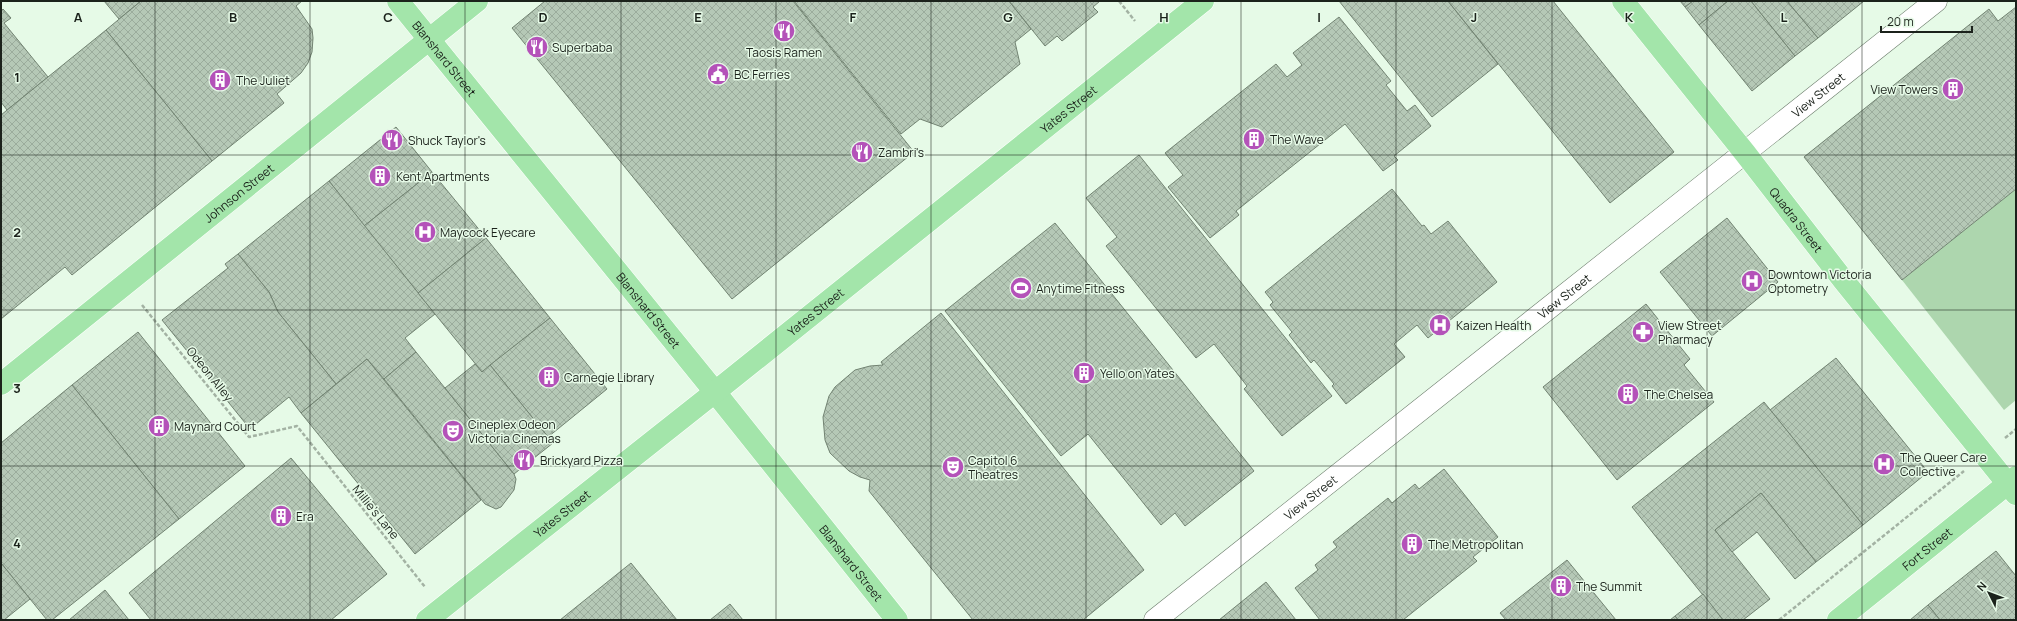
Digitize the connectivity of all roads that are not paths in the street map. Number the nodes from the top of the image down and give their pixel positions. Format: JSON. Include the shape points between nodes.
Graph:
{"nodes":[{"id":1,"x":398,"y":1,"type":"edge"},
{"id":2,"x":476,"y":1,"type":"edge"},
{"id":3,"x":1203,"y":1,"type":"edge"},
{"id":4,"x":1623,"y":1,"type":"edge"},
{"id":5,"x":1936,"y":1,"type":"edge"},
{"id":6,"x":429,"y":40,"type":"junction"},
{"id":7,"x":1745,"y":153,"type":"junction"},
{"id":8,"x":1,"y":384,"type":"edge"},
{"id":9,"x":715,"y":392,"type":"junction"},
{"id":10,"x":2013,"y":485,"type":"edge"},
{"id":11,"x":434,"y":614,"type":"edge"},
{"id":12,"x":898,"y":620,"type":"edge"},
{"id":13,"x":1155,"y":620,"type":"edge"},
{"id":14,"x":1838,"y":620,"type":"edge"}],
"edges":[{"from":1,"to":6,"type":"main road","name":"Blanshard Street"},
{"from":2,"to":6,"type":"main road","name":"Johnson Street"},
{"from":3,"to":9,"type":"main road","name":"Yates Street"},
{"from":4,"to":7,"type":"main road","name":"Quadra Street"},
{"from":5,"to":7,"type":"street","name":"View Street"},
{"from":6,"to":8,"type":"main road","name":"Johnson Street"},
{"from":6,"to":9,"type":"main road","name":"Blanshard Street"},
{"from":7,"to":10,"type":"main road","name":"Quadra Street","via":[[1844,281]]},
{"from":7,"to":13,"type":"street","name":"View Street"},
{"from":9,"to":11,"type":"main road","name":"Yates Street"},
{"from":9,"to":12,"type":"main road","name":"Blanshard Street"},
{"from":10,"to":14,"type":"main road","name":"Fort Street"}]}
